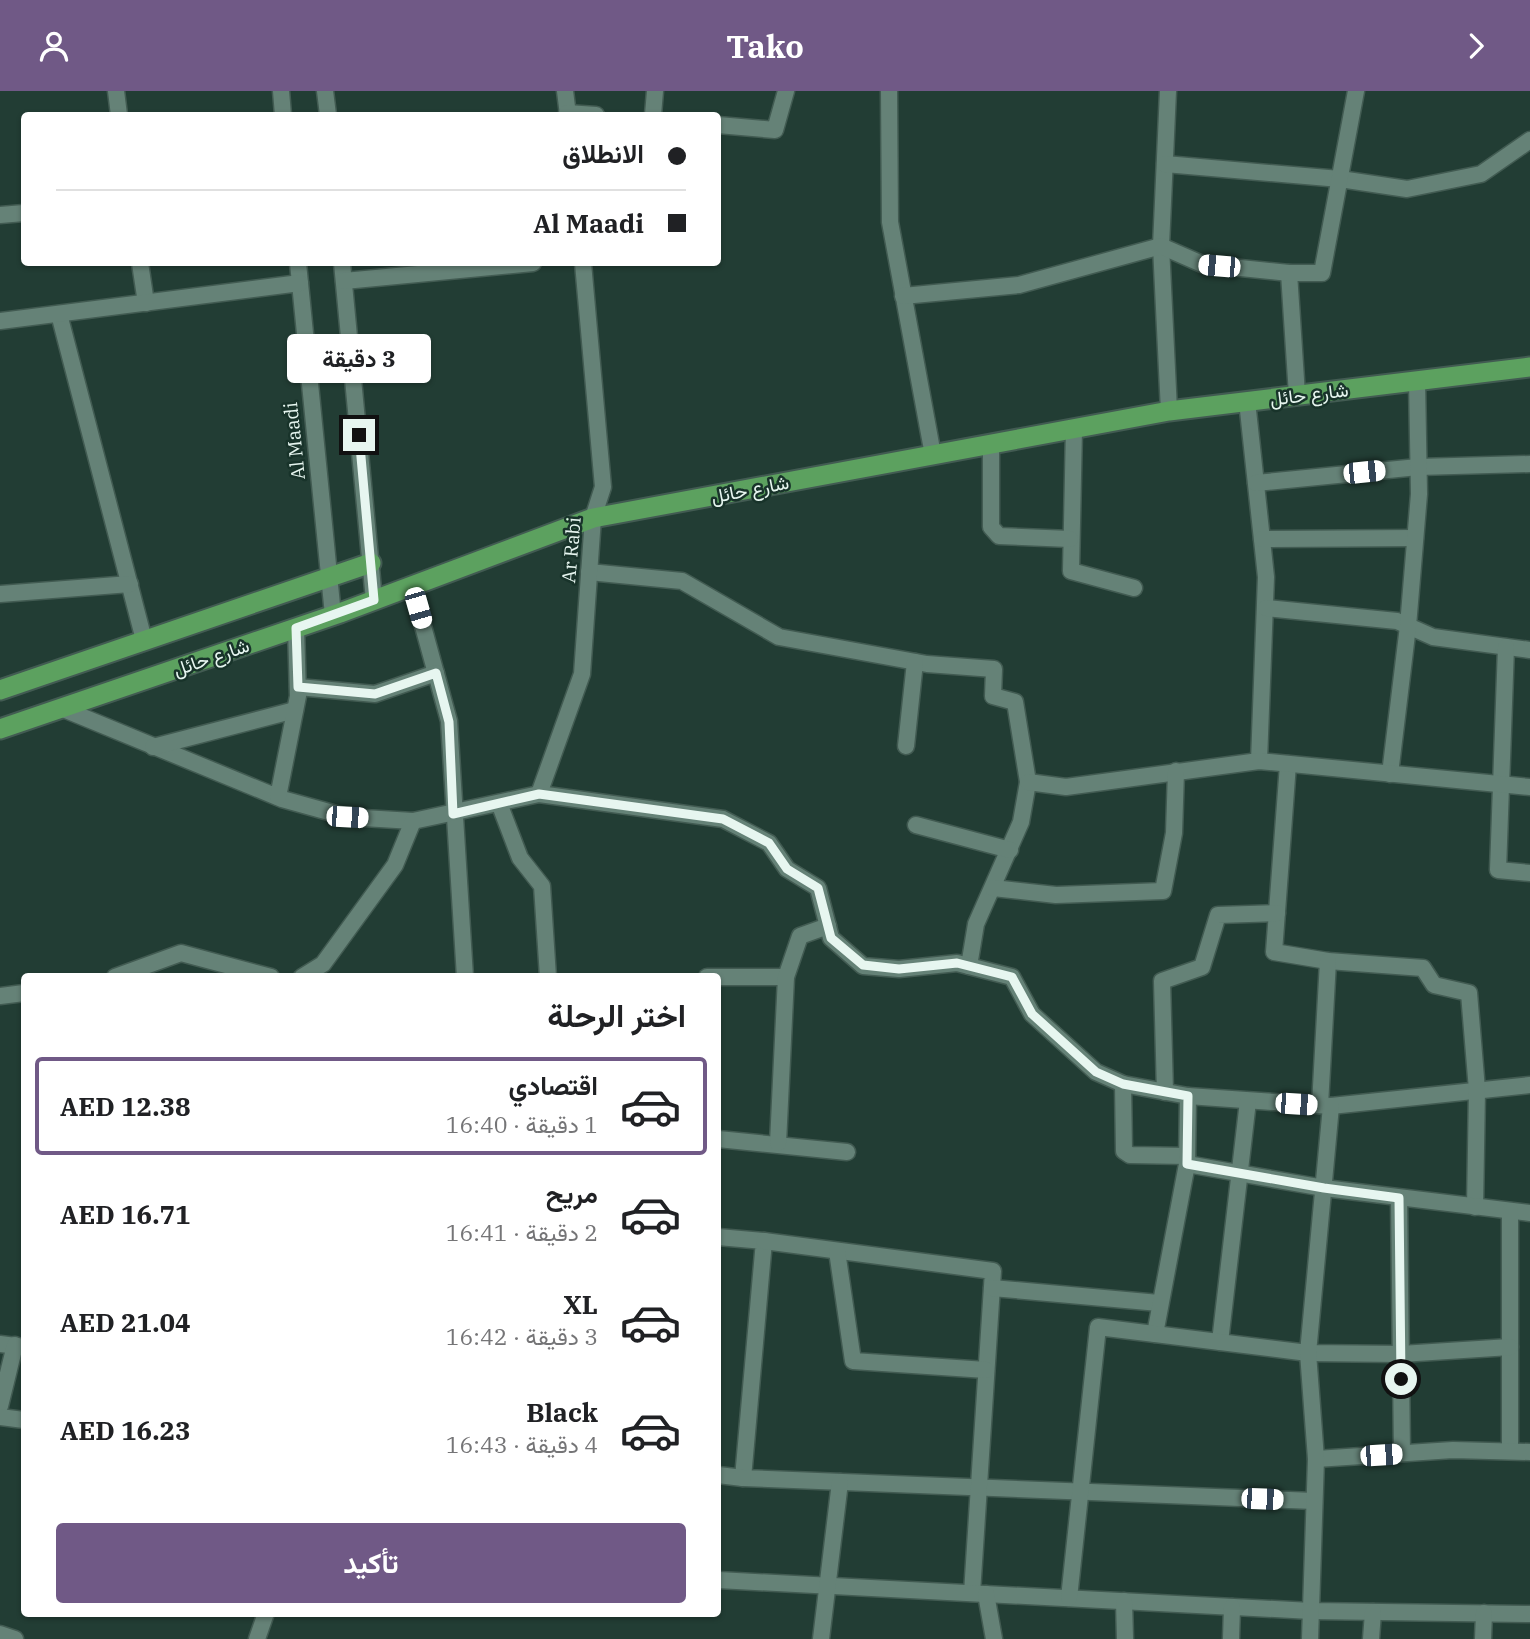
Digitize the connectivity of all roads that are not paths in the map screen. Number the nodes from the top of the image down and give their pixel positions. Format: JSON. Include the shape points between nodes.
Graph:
{"nodes":[{"id":1,"x":116,"y":91,"type":"edge"},
{"id":2,"x":281,"y":91,"type":"edge"},
{"id":3,"x":326,"y":91,"type":"edge"},
{"id":4,"x":565,"y":91,"type":"edge"},
{"id":5,"x":655,"y":91,"type":"edge"},
{"id":6,"x":786,"y":91,"type":"edge"},
{"id":7,"x":889,"y":91,"type":"edge"},
{"id":8,"x":1168,"y":91,"type":"edge"},
{"id":9,"x":1356,"y":91,"type":"edge"},
{"id":10,"x":119,"y":112,"type":"edge"},
{"id":11,"x":283,"y":112,"type":"edge"},
{"id":12,"x":328,"y":112,"type":"edge"},
{"id":13,"x":568,"y":112,"type":"edge"},
{"id":14,"x":653,"y":112,"type":"edge"},
{"id":15,"x":721,"y":125,"type":"edge"},
{"id":16,"x":1530,"y":140,"type":"edge"},
{"id":17,"x":1165,"y":164,"type":"junction"},
{"id":18,"x":1340,"y":180,"type":"junction"},
{"id":19,"x":21,"y":213,"type":"edge"},
{"id":20,"x":0,"y":215,"type":"edge"},
{"id":21,"x":1161,"y":246,"type":"junction"},
{"id":22,"x":140,"y":266,"type":"edge"},
{"id":23,"x":298,"y":266,"type":"edge"},
{"id":24,"x":342,"y":266,"type":"edge"},
{"id":25,"x":502,"y":266,"type":"edge"},
{"id":26,"x":583,"y":266,"type":"edge"},
{"id":27,"x":1289,"y":274,"type":"junction"},
{"id":28,"x":344,"y":281,"type":"junction"},
{"id":29,"x":300,"y":283,"type":"junction"},
{"id":30,"x":903,"y":296,"type":"junction"},
{"id":31,"x":146,"y":303,"type":"junction"},
{"id":32,"x":59,"y":314,"type":"junction"},
{"id":33,"x":0,"y":321,"type":"edge"},
{"id":34,"x":1530,"y":367,"type":"edge"},
{"id":35,"x":1418,"y":381,"type":"junction"},
{"id":36,"x":1297,"y":395,"type":"junction"},
{"id":37,"x":1247,"y":401,"type":"junction"},
{"id":38,"x":1169,"y":411,"type":"junction"},
{"id":39,"x":1074,"y":428,"type":"junction"},
{"id":40,"x":991,"y":444,"type":"junction"},
{"id":41,"x":933,"y":455,"type":"junction"},
{"id":42,"x":1530,"y":464,"type":"edge"},
{"id":43,"x":1418,"y":467,"type":"junction"},
{"id":44,"x":1256,"y":483,"type":"junction"},
{"id":45,"x":593,"y":518,"type":"junction"},
{"id":46,"x":1262,"y":538,"type":"junction"},
{"id":47,"x":1415,"y":538,"type":"junction"},
{"id":48,"x":1070,"y":539,"type":"junction"},
{"id":49,"x":371,"y":563,"type":"junction"},
{"id":50,"x":589,"y":572,"type":"junction"},
{"id":51,"x":328,"y":577,"type":"junction"},
{"id":52,"x":130,"y":584,"type":"junction"},
{"id":53,"x":412,"y":586,"type":"junction"},
{"id":54,"x":1134,"y":588,"type":"dead end"},
{"id":55,"x":0,"y":594,"type":"edge"},
{"id":56,"x":374,"y":600,"type":"junction"},
{"id":57,"x":1266,"y":608,"type":"junction"},
{"id":58,"x":333,"y":615,"type":"junction"},
{"id":59,"x":1408,"y":626,"type":"junction"},
{"id":60,"x":296,"y":628,"type":"junction"},
{"id":61,"x":144,"y":641,"type":"junction"},
{"id":62,"x":1506,"y":647,"type":"junction"},
{"id":63,"x":1530,"y":650,"type":"edge"},
{"id":64,"x":915,"y":662,"type":"junction"},
{"id":65,"x":436,"y":673,"type":"junction"},
{"id":66,"x":298,"y":687,"type":"junction"},
{"id":67,"x":0,"y":690,"type":"edge"},
{"id":68,"x":61,"y":708,"type":"junction"},
{"id":69,"x":295,"y":710,"type":"junction"},
{"id":70,"x":0,"y":729,"type":"edge"},
{"id":71,"x":906,"y":746,"type":"dead end"},
{"id":72,"x":153,"y":747,"type":"junction"},
{"id":73,"x":1259,"y":761,"type":"junction"},
{"id":74,"x":1289,"y":764,"type":"junction"},
{"id":75,"x":1176,"y":771,"type":"junction"},
{"id":76,"x":1390,"y":774,"type":"junction"},
{"id":77,"x":1028,"y":782,"type":"junction"},
{"id":78,"x":1499,"y":785,"type":"junction"},
{"id":79,"x":1530,"y":787,"type":"edge"},
{"id":80,"x":539,"y":794,"type":"junction"},
{"id":81,"x":278,"y":797,"type":"junction"},
{"id":82,"x":499,"y":803,"type":"junction"},
{"id":83,"x":453,"y":814,"type":"junction"},
{"id":84,"x":412,"y":821,"type":"junction"},
{"id":85,"x":916,"y":825,"type":"dead end"},
{"id":86,"x":1010,"y":850,"type":"junction"},
{"id":87,"x":1530,"y":873,"type":"edge"},
{"id":88,"x":993,"y":888,"type":"junction"},
{"id":89,"x":1277,"y":913,"type":"junction"},
{"id":90,"x":828,"y":926,"type":"junction"},
{"id":91,"x":1328,"y":961,"type":"junction"},
{"id":92,"x":969,"y":966,"type":"junction"},
{"id":93,"x":126,"y":973,"type":"edge"},
{"id":94,"x":256,"y":973,"type":"edge"},
{"id":95,"x":308,"y":973,"type":"edge"},
{"id":96,"x":465,"y":973,"type":"edge"},
{"id":97,"x":548,"y":973,"type":"edge"},
{"id":98,"x":721,"y":977,"type":"edge"},
{"id":99,"x":786,"y":977,"type":"junction"},
{"id":100,"x":1123,"y":1084,"type":"junction"},
{"id":101,"x":1530,"y":1085,"type":"edge"},
{"id":102,"x":1478,"y":1090,"type":"junction"},
{"id":103,"x":1165,"y":1092,"type":"junction"},
{"id":104,"x":1188,"y":1096,"type":"junction"},
{"id":105,"x":1248,"y":1101,"type":"junction"},
{"id":106,"x":1325,"y":1106,"type":"junction"},
{"id":107,"x":721,"y":1139,"type":"edge"},
{"id":108,"x":778,"y":1143,"type":"junction"},
{"id":109,"x":847,"y":1152,"type":"dead end"},
{"id":110,"x":1187,"y":1160,"type":"junction"},
{"id":111,"x":1240,"y":1174,"type":"junction"},
{"id":112,"x":1324,"y":1188,"type":"junction"},
{"id":113,"x":1399,"y":1198,"type":"junction"},
{"id":114,"x":1475,"y":1207,"type":"junction"},
{"id":115,"x":1510,"y":1211,"type":"junction"},
{"id":116,"x":1530,"y":1213,"type":"edge"},
{"id":117,"x":721,"y":1237,"type":"edge"},
{"id":118,"x":764,"y":1241,"type":"junction"},
{"id":119,"x":837,"y":1251,"type":"junction"},
{"id":120,"x":992,"y":1288,"type":"junction"},
{"id":121,"x":1160,"y":1303,"type":"junction"},
{"id":122,"x":1155,"y":1334,"type":"junction"},
{"id":123,"x":1220,"y":1342,"type":"junction"},
{"id":124,"x":13,"y":1345,"type":"edge"},
{"id":125,"x":1510,"y":1346,"type":"junction"},
{"id":126,"x":1308,"y":1353,"type":"junction"},
{"id":127,"x":1401,"y":1354,"type":"junction"},
{"id":128,"x":986,"y":1370,"type":"junction"},
{"id":129,"x":0,"y":1406,"type":"edge"},
{"id":130,"x":0,"y":1417,"type":"edge"},
{"id":131,"x":21,"y":1420,"type":"edge"},
{"id":132,"x":1510,"y":1451,"type":"junction"},
{"id":133,"x":1530,"y":1452,"type":"edge"},
{"id":134,"x":1402,"y":1453,"type":"junction"},
{"id":135,"x":1316,"y":1459,"type":"junction"},
{"id":136,"x":721,"y":1475,"type":"edge"},
{"id":137,"x":743,"y":1478,"type":"junction"},
{"id":138,"x":840,"y":1482,"type":"junction"},
{"id":139,"x":977,"y":1488,"type":"junction"},
{"id":140,"x":1081,"y":1492,"type":"junction"},
{"id":141,"x":1314,"y":1501,"type":"junction"},
{"id":142,"x":721,"y":1580,"type":"edge"},
{"id":143,"x":828,"y":1585,"type":"junction"},
{"id":144,"x":979,"y":1593,"type":"junction"},
{"id":145,"x":1069,"y":1598,"type":"junction"},
{"id":146,"x":1124,"y":1601,"type":"junction"},
{"id":147,"x":1232,"y":1607,"type":"junction"},
{"id":148,"x":1311,"y":1611,"type":"junction"},
{"id":149,"x":1373,"y":1612,"type":"junction"},
{"id":150,"x":1484,"y":1613,"type":"junction"},
{"id":151,"x":1530,"y":1614,"type":"edge"},
{"id":152,"x":265,"y":1617,"type":"edge"},
{"id":153,"x":0,"y":1633,"type":"edge"},
{"id":154,"x":15,"y":1639,"type":"edge"},
{"id":155,"x":257,"y":1639,"type":"edge"},
{"id":156,"x":821,"y":1639,"type":"edge"},
{"id":157,"x":994,"y":1639,"type":"edge"},
{"id":158,"x":1125,"y":1639,"type":"edge"},
{"id":159,"x":1231,"y":1639,"type":"edge"},
{"id":160,"x":1310,"y":1639,"type":"edge"},
{"id":161,"x":1371,"y":1639,"type":"edge"},
{"id":162,"x":1483,"y":1639,"type":"edge"}],
"edges":[{"from":1,"to":10,"type":"street"},
{"from":2,"to":11,"type":"street"},
{"from":3,"to":12,"type":"street"},
{"from":4,"to":13,"type":"street"},
{"from":5,"to":14,"type":"street"},
{"from":6,"to":15,"type":"street","via":[[775,130]]},
{"from":7,"to":30,"type":"street","via":[[890,222]]},
{"from":8,"to":17,"type":"street"},
{"from":9,"to":18,"type":"street"},
{"from":16,"to":18,"type":"street","via":[[1481,174],[1407,189]]},
{"from":17,"to":18,"type":"street"},
{"from":17,"to":21,"type":"street"},
{"from":18,"to":27,"type":"street","via":[[1322,273]]},
{"from":19,"to":20,"type":"street"},
{"from":21,"to":27,"type":"street","via":[[1202,264]]},
{"from":21,"to":30,"type":"street","via":[[1019,285]]},
{"from":21,"to":38,"type":"street"},
{"from":22,"to":31,"type":"street"},
{"from":23,"to":29,"type":"street","name":"Al Maadi"},
{"from":24,"to":28,"type":"street"},
{"from":25,"to":28,"type":"street"},
{"from":26,"to":45,"type":"street","name":"Ar Rabi","via":[[603,487]]},
{"from":27,"to":36,"type":"street"},
{"from":28,"to":49,"type":"street"},
{"from":29,"to":31,"type":"street"},
{"from":29,"to":51,"type":"street","name":"Al Maadi"},
{"from":30,"to":41,"type":"street"},
{"from":31,"to":32,"type":"street"},
{"from":32,"to":33,"type":"street"},
{"from":32,"to":52,"type":"street"},
{"from":34,"to":35,"type":"main road","name":"شارع حائل"},
{"from":35,"to":36,"type":"main road","name":"شارع حائل"},
{"from":35,"to":43,"type":"street"},
{"from":36,"to":37,"type":"main road","name":"شارع حائل"},
{"from":37,"to":38,"type":"main road","name":"شارع حائل"},
{"from":37,"to":44,"type":"street"},
{"from":38,"to":39,"type":"main road","name":"شارع حائل"},
{"from":39,"to":40,"type":"main road","name":"شارع حائل"},
{"from":39,"to":48,"type":"street"},
{"from":40,"to":41,"type":"main road","name":"شارع حائل"},
{"from":40,"to":48,"type":"street","via":[[991,527],[995,533]]},
{"from":41,"to":45,"type":"main road","name":"شارع حائل"},
{"from":42,"to":43,"type":"street"},
{"from":43,"to":44,"type":"street"},
{"from":43,"to":47,"type":"street"},
{"from":44,"to":46,"type":"street"},
{"from":45,"to":50,"type":"street","name":"Ar Rabi"},
{"from":45,"to":53,"type":"main road","name":"شارع حائل"},
{"from":46,"to":47,"type":"street"},
{"from":46,"to":57,"type":"street"},
{"from":47,"to":59,"type":"street"},
{"from":48,"to":54,"type":"street","via":[[1071,571]]},
{"from":49,"to":51,"type":"main road","name":"شارع حائل"},
{"from":49,"to":56,"type":"street"},
{"from":50,"to":64,"type":"street","via":[[682,581],[779,637]]},
{"from":50,"to":80,"type":"street","name":"Ar Rabi","via":[[582,674]]},
{"from":51,"to":58,"type":"street","name":"Al Maadi"},
{"from":51,"to":61,"type":"main road","name":"شارع حائل"},
{"from":52,"to":55,"type":"street"},
{"from":52,"to":61,"type":"street"},
{"from":53,"to":56,"type":"main road","name":"شارع حائل"},
{"from":53,"to":65,"type":"street"},
{"from":56,"to":58,"type":"main road","name":"شارع حائل"},
{"from":57,"to":59,"type":"street","via":[[1397,621]]},
{"from":57,"to":73,"type":"street"},
{"from":58,"to":60,"type":"main road","name":"شارع حائل"},
{"from":59,"to":62,"type":"street","via":[[1433,637]]},
{"from":59,"to":76,"type":"street"},
{"from":60,"to":66,"type":"street"},
{"from":60,"to":68,"type":"main road","name":"شارع حائل"},
{"from":61,"to":67,"type":"main road","name":"شارع حائل"},
{"from":62,"to":63,"type":"street"},
{"from":62,"to":78,"type":"street"},
{"from":64,"to":71,"type":"street"},
{"from":64,"to":77,"type":"street","via":[[993,669],[993,696],[1014,702]]},
{"from":65,"to":66,"type":"street","via":[[375,694]]},
{"from":65,"to":83,"type":"street","via":[[449,722]]},
{"from":66,"to":69,"type":"street"},
{"from":68,"to":70,"type":"main road","name":"شارع حائل"},
{"from":68,"to":72,"type":"street"},
{"from":69,"to":72,"type":"street"},
{"from":69,"to":81,"type":"street"},
{"from":72,"to":81,"type":"street"},
{"from":73,"to":74,"type":"street"},
{"from":73,"to":75,"type":"street"},
{"from":74,"to":76,"type":"street"},
{"from":74,"to":89,"type":"street"},
{"from":75,"to":77,"type":"street","via":[[1066,787]]},
{"from":75,"to":88,"type":"street","via":[[1174,833],[1163,891],[1056,895]]},
{"from":76,"to":78,"type":"street"},
{"from":77,"to":86,"type":"street"},
{"from":78,"to":79,"type":"street"},
{"from":78,"to":87,"type":"street","via":[[1498,870]]},
{"from":80,"to":82,"type":"street"},
{"from":80,"to":90,"type":"street","via":[[723,819],[769,843],[787,869],[818,888]]},
{"from":81,"to":84,"type":"street","via":[[347,817]]},
{"from":82,"to":83,"type":"street"},
{"from":82,"to":97,"type":"street","via":[[520,858],[542,886]]},
{"from":83,"to":84,"type":"street"},
{"from":83,"to":96,"type":"street"},
{"from":84,"to":95,"type":"street","via":[[395,865],[323,964]]},
{"from":85,"to":86,"type":"street"},
{"from":86,"to":88,"type":"street"},
{"from":88,"to":92,"type":"street","via":[[975,923]]},
{"from":89,"to":91,"type":"street","via":[[1274,952]]},
{"from":89,"to":103,"type":"street","via":[[1218,915],[1202,967],[1162,981]]},
{"from":90,"to":92,"type":"street","via":[[831,938],[863,965],[899,969],[957,963]]},
{"from":90,"to":99,"type":"street","via":[[800,936]]},
{"from":91,"to":102,"type":"street","via":[[1423,968],[1434,985],[1469,993]]},
{"from":91,"to":106,"type":"street"},
{"from":92,"to":100,"type":"street","via":[[1012,977],[1032,1014],[1096,1072]]},
{"from":93,"to":94,"type":"street","via":[[181,953]]},
{"from":98,"to":99,"type":"street"},
{"from":99,"to":108,"type":"street"},
{"from":100,"to":103,"type":"street"},
{"from":100,"to":110,"type":"street","via":[[1124,1151]]},
{"from":101,"to":102,"type":"street"},
{"from":102,"to":106,"type":"street"},
{"from":102,"to":114,"type":"street"},
{"from":103,"to":104,"type":"street"},
{"from":104,"to":105,"type":"street"},
{"from":104,"to":110,"type":"street"},
{"from":105,"to":106,"type":"street"},
{"from":105,"to":111,"type":"street"},
{"from":106,"to":112,"type":"street"},
{"from":107,"to":108,"type":"street"},
{"from":108,"to":109,"type":"street"},
{"from":110,"to":111,"type":"street"},
{"from":110,"to":121,"type":"street"},
{"from":111,"to":112,"type":"street"},
{"from":111,"to":123,"type":"street"},
{"from":112,"to":113,"type":"street"},
{"from":112,"to":126,"type":"street"},
{"from":113,"to":114,"type":"street"},
{"from":113,"to":127,"type":"street"},
{"from":114,"to":115,"type":"street"},
{"from":115,"to":116,"type":"street"},
{"from":115,"to":125,"type":"street"},
{"from":117,"to":118,"type":"street"},
{"from":118,"to":119,"type":"street"},
{"from":118,"to":137,"type":"street"},
{"from":119,"to":120,"type":"street","via":[[993,1271]]},
{"from":119,"to":128,"type":"street","via":[[853,1361]]},
{"from":120,"to":121,"type":"street"},
{"from":120,"to":128,"type":"street"},
{"from":121,"to":122,"type":"street"},
{"from":122,"to":123,"type":"street"},
{"from":122,"to":140,"type":"street","via":[[1098,1327]]},
{"from":123,"to":126,"type":"street"},
{"from":124,"to":129,"type":"street"},
{"from":125,"to":127,"type":"street"},
{"from":125,"to":132,"type":"street"},
{"from":126,"to":127,"type":"street"},
{"from":126,"to":135,"type":"street"},
{"from":127,"to":134,"type":"street"},
{"from":128,"to":139,"type":"street"},
{"from":130,"to":131,"type":"street"},
{"from":132,"to":133,"type":"street"},
{"from":132,"to":134,"type":"street"},
{"from":134,"to":135,"type":"street"},
{"from":135,"to":141,"type":"street"},
{"from":136,"to":137,"type":"street"},
{"from":137,"to":138,"type":"street"},
{"from":138,"to":139,"type":"street"},
{"from":138,"to":143,"type":"street"},
{"from":139,"to":140,"type":"street"},
{"from":139,"to":144,"type":"street"},
{"from":140,"to":141,"type":"street"},
{"from":140,"to":145,"type":"street"},
{"from":141,"to":148,"type":"street"},
{"from":142,"to":143,"type":"street"},
{"from":143,"to":144,"type":"street"},
{"from":143,"to":156,"type":"street"},
{"from":144,"to":145,"type":"street"},
{"from":144,"to":157,"type":"street"},
{"from":145,"to":146,"type":"street"},
{"from":146,"to":147,"type":"street"},
{"from":146,"to":158,"type":"street"},
{"from":147,"to":148,"type":"street"},
{"from":147,"to":159,"type":"street"},
{"from":148,"to":149,"type":"street"},
{"from":148,"to":160,"type":"street"},
{"from":149,"to":150,"type":"street"},
{"from":149,"to":161,"type":"street"},
{"from":150,"to":151,"type":"street"},
{"from":150,"to":162,"type":"street"},
{"from":152,"to":155,"type":"street"},
{"from":153,"to":154,"type":"street"}]}
